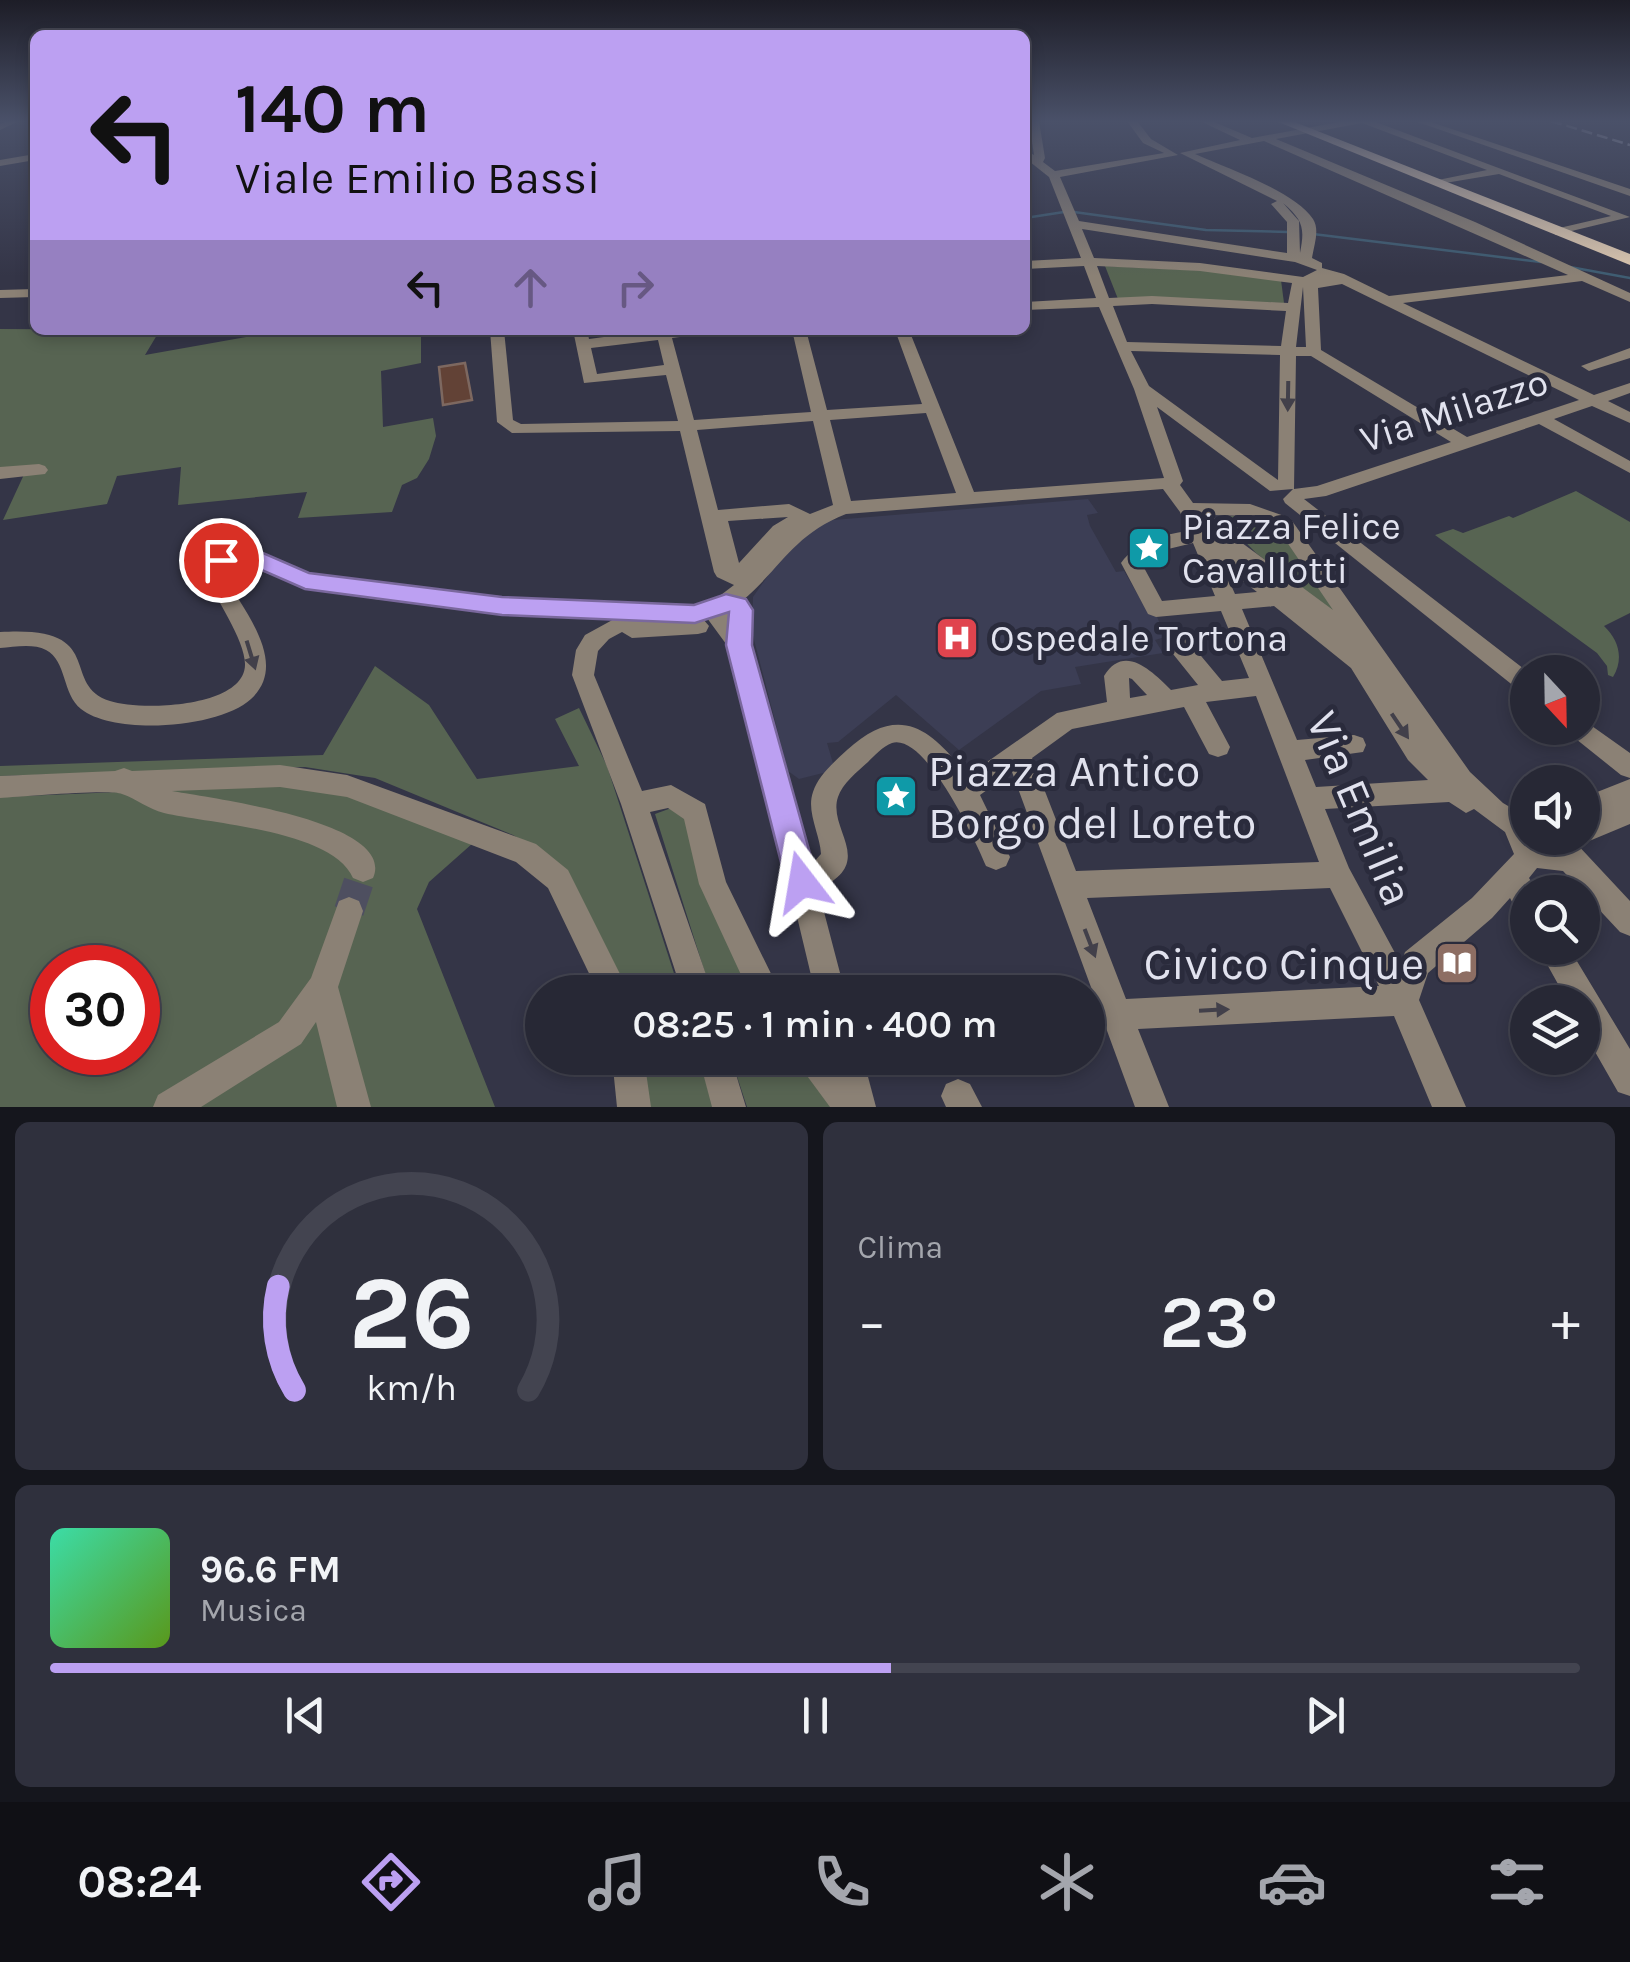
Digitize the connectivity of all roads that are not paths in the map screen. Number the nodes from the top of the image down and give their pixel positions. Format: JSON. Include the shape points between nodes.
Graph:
{"nodes":[{"id":1,"x":1050,"y":173,"type":"edge"},
{"id":2,"x":1067,"y":173,"type":"edge"},
{"id":3,"x":1220,"y":173,"type":"edge"},
{"id":4,"x":1351,"y":173,"type":"edge"},
{"id":5,"x":1411,"y":173,"type":"edge"},
{"id":6,"x":1492,"y":173,"type":"edge"},
{"id":7,"x":1506,"y":173,"type":"edge"},
{"id":8,"x":1569,"y":173,"type":"edge"},
{"id":9,"x":1603,"y":173,"type":"edge"},
{"id":10,"x":1053,"y":175,"type":"junction"},
{"id":11,"x":1630,"y":182,"type":"edge"},
{"id":12,"x":1436,"y":183,"type":"junction"},
{"id":13,"x":1257,"y":190,"type":"junction"},
{"id":14,"x":1630,"y":194,"type":"edge"},
{"id":15,"x":1072,"y":216,"type":"junction"},
{"id":16,"x":1627,"y":216,"type":"edge"},
{"id":17,"x":1559,"y":232,"type":"junction"},
{"id":18,"x":1296,"y":258,"type":"junction"},
{"id":19,"x":1630,"y":260,"type":"edge"},
{"id":20,"x":1088,"y":264,"type":"junction"},
{"id":21,"x":1030,"y":265,"type":"edge"},
{"id":22,"x":1322,"y":277,"type":"junction"},
{"id":23,"x":1584,"y":277,"type":"junction"},
{"id":24,"x":30,"y":293,"type":"edge"},
{"id":25,"x":0,"y":294,"type":"edge"},
{"id":26,"x":1630,"y":298,"type":"edge"},
{"id":27,"x":1389,"y":300,"type":"junction"},
{"id":28,"x":1103,"y":301,"type":"junction"},
{"id":29,"x":1030,"y":306,"type":"edge"},
{"id":30,"x":1293,"y":307,"type":"junction"},
{"id":31,"x":497,"y":335,"type":"edge"},
{"id":32,"x":615,"y":335,"type":"edge"},
{"id":33,"x":665,"y":335,"type":"edge"},
{"id":34,"x":800,"y":335,"type":"edge"},
{"id":35,"x":904,"y":335,"type":"edge"},
{"id":36,"x":582,"y":337,"type":"edge"},
{"id":37,"x":1121,"y":346,"type":"junction"},
{"id":38,"x":1288,"y":350,"type":"junction"},
{"id":39,"x":1314,"y":352,"type":"junction"},
{"id":40,"x":1630,"y":353,"type":"edge"},
{"id":41,"x":1589,"y":366,"type":"dead end"},
{"id":42,"x":673,"y":370,"type":"junction"},
{"id":43,"x":1630,"y":388,"type":"edge"},
{"id":44,"x":1142,"y":389,"type":"junction"},
{"id":45,"x":1594,"y":400,"type":"junction"},
{"id":46,"x":930,"y":408,"type":"junction"},
{"id":47,"x":818,"y":414,"type":"junction"},
{"id":48,"x":1540,"y":418,"type":"junction"},
{"id":49,"x":1630,"y":418,"type":"edge"},
{"id":50,"x":688,"y":425,"type":"junction"},
{"id":51,"x":1464,"y":442,"type":"junction"},
{"id":52,"x":1630,"y":468,"type":"edge"},
{"id":53,"x":39,"y":470,"type":"dead end"},
{"id":54,"x":0,"y":473,"type":"edge"},
{"id":55,"x":1181,"y":491,"type":"junction"},
{"id":56,"x":1287,"y":492,"type":"junction"},
{"id":57,"x":968,"y":497,"type":"junction"},
{"id":58,"x":843,"y":508,"type":"junction"},
{"id":59,"x":708,"y":514,"type":"junction"},
{"id":60,"x":816,"y":517,"type":"junction"},
{"id":61,"x":1205,"y":536,"type":"junction"},
{"id":62,"x":1279,"y":598,"type":"junction"},
{"id":63,"x":1226,"y":600,"type":"junction"},
{"id":64,"x":734,"y":602,"type":"junction"},
{"id":65,"x":695,"y":614,"type":"junction"},
{"id":66,"x":1172,"y":638,"type":"dead end"},
{"id":67,"x":0,"y":640,"type":"edge"},
{"id":68,"x":592,"y":642,"type":"junction"},
{"id":69,"x":1373,"y":651,"type":"junction"},
{"id":70,"x":1510,"y":672,"type":"edge"},
{"id":71,"x":1260,"y":686,"type":"junction"},
{"id":72,"x":1216,"y":691,"type":"junction"},
{"id":73,"x":1179,"y":699,"type":"junction"},
{"id":74,"x":1120,"y":710,"type":"junction"},
{"id":75,"x":1215,"y":741,"type":"dead end"},
{"id":76,"x":1600,"y":744,"type":"edge"},
{"id":77,"x":1354,"y":746,"type":"dead end"},
{"id":78,"x":1290,"y":750,"type":"junction"},
{"id":79,"x":1018,"y":754,"type":"junction"},
{"id":80,"x":1630,"y":768,"type":"edge"},
{"id":81,"x":124,"y":779,"type":"junction"},
{"id":82,"x":0,"y":787,"type":"edge"},
{"id":83,"x":1452,"y":790,"type":"junction"},
{"id":84,"x":1630,"y":790,"type":"edge"},
{"id":85,"x":966,"y":792,"type":"junction"},
{"id":86,"x":1308,"y":799,"type":"junction"},
{"id":87,"x":1600,"y":802,"type":"edge"},
{"id":88,"x":634,"y":804,"type":"junction"},
{"id":89,"x":1630,"y":812,"type":"edge"},
{"id":90,"x":1510,"y":824,"type":"edge"},
{"id":91,"x":1600,"y":826,"type":"edge"},
{"id":92,"x":1510,"y":829,"type":"edge"},
{"id":93,"x":1517,"y":855,"type":"edge"},
{"id":94,"x":1579,"y":855,"type":"edge"},
{"id":95,"x":996,"y":857,"type":"dead end"},
{"id":96,"x":363,"y":869,"type":"dead end"},
{"id":97,"x":1511,"y":874,"type":"joint"},
{"id":98,"x":1334,"y":875,"type":"junction"},
{"id":99,"x":802,"y":882,"type":"junction"},
{"id":100,"x":1068,"y":885,"type":"junction"},
{"id":101,"x":349,"y":911,"type":"tunnel mouth"},
{"id":102,"x":1630,"y":922,"type":"edge"},
{"id":103,"x":1563,"y":965,"type":"edge"},
{"id":104,"x":606,"y":975,"type":"edge"},
{"id":105,"x":691,"y":975,"type":"edge"},
{"id":106,"x":757,"y":975,"type":"edge"},
{"id":107,"x":826,"y":975,"type":"edge"},
{"id":108,"x":324,"y":987,"type":"junction"},
{"id":109,"x":1403,"y":1000,"type":"junction"},
{"id":110,"x":1116,"y":1016,"type":"junction"},
{"id":111,"x":630,"y":1075,"type":"edge"},
{"id":112,"x":720,"y":1075,"type":"edge"},
{"id":113,"x":826,"y":1075,"type":"edge"},
{"id":114,"x":851,"y":1075,"type":"edge"},
{"id":115,"x":1630,"y":1080,"type":"edge"},
{"id":116,"x":170,"y":1107,"type":"edge"},
{"id":117,"x":354,"y":1107,"type":"edge"},
{"id":118,"x":634,"y":1107,"type":"edge"},
{"id":119,"x":729,"y":1107,"type":"edge"},
{"id":120,"x":851,"y":1107,"type":"edge"},
{"id":121,"x":859,"y":1107,"type":"edge"},
{"id":122,"x":1152,"y":1107,"type":"edge"},
{"id":123,"x":1449,"y":1107,"type":"edge"}],
"edges":[{"from":1,"to":10,"type":"street"},
{"from":2,"to":10,"type":"street"},
{"from":3,"to":13,"type":"street"},
{"from":4,"to":23,"type":"street"},
{"from":5,"to":12,"type":"main road"},
{"from":6,"to":12,"type":"street"},
{"from":7,"to":16,"type":"street"},
{"from":8,"to":14,"type":"street"},
{"from":9,"to":11,"type":"street"},
{"from":10,"to":15,"type":"street"},
{"from":12,"to":17,"type":"main road"},
{"from":13,"to":18,"type":"street","via":[[1286,210]]},
{"from":13,"to":22,"type":"street","via":[[1298,208],[1311,234],[1305,258]]},
{"from":15,"to":18,"type":"street"},
{"from":15,"to":20,"type":"street"},
{"from":16,"to":17,"type":"street"},
{"from":17,"to":19,"type":"main road"},
{"from":18,"to":22,"type":"street"},
{"from":20,"to":21,"type":"street"},
{"from":20,"to":22,"type":"street"},
{"from":20,"to":28,"type":"street"},
{"from":22,"to":27,"type":"street"},
{"from":22,"to":30,"type":"street","via":[[1297,285]]},
{"from":22,"to":39,"type":"street","via":[[1311,286]]},
{"from":23,"to":26,"type":"street"},
{"from":23,"to":27,"type":"street"},
{"from":24,"to":25,"type":"street"},
{"from":27,"to":45,"type":"street"},
{"from":28,"to":29,"type":"street"},
{"from":28,"to":30,"type":"street"},
{"from":28,"to":37,"type":"street"},
{"from":30,"to":38,"type":"street"},
{"from":31,"to":50,"type":"street","via":[[505,422],[518,429]]},
{"from":32,"to":36,"type":"street"},
{"from":33,"to":42,"type":"street"},
{"from":34,"to":47,"type":"street"},
{"from":35,"to":46,"type":"street"},
{"from":36,"to":42,"type":"street","via":[[590,380]]},
{"from":37,"to":38,"type":"street"},
{"from":37,"to":44,"type":"street"},
{"from":38,"to":39,"type":"street"},
{"from":38,"to":56,"type":"street","one_way":true},
{"from":39,"to":51,"type":"street"},
{"from":40,"to":41,"type":"street"},
{"from":42,"to":50,"type":"street"},
{"from":43,"to":45,"type":"street","name":"Via Milazzo"},
{"from":44,"to":55,"type":"street"},
{"from":44,"to":56,"type":"street"},
{"from":45,"to":48,"type":"street","name":"Via Milazzo"},
{"from":45,"to":49,"type":"street"},
{"from":46,"to":47,"type":"street"},
{"from":46,"to":57,"type":"street"},
{"from":47,"to":50,"type":"street"},
{"from":47,"to":58,"type":"street"},
{"from":48,"to":51,"type":"street","name":"Via Milazzo"},
{"from":48,"to":52,"type":"street"},
{"from":50,"to":59,"type":"street"},
{"from":51,"to":56,"type":"street","name":"Via Milazzo","via":[[1319,492]]},
{"from":53,"to":54,"type":"street"},
{"from":55,"to":56,"type":"street","name":"Via Milazzo","via":[[1221,500]]},
{"from":55,"to":57,"type":"street"},
{"from":55,"to":61,"type":"street"},
{"from":55,"to":61,"type":"street","name":"Via Emilia"},
{"from":55,"to":69,"type":"street","via":[[1258,511],[1290,527]]},
{"from":56,"to":70,"type":"street"},
{"from":57,"to":58,"type":"street"},
{"from":58,"to":60,"type":"street"},
{"from":59,"to":60,"type":"street","via":[[793,506]]},
{"from":59,"to":64,"type":"street"},
{"from":60,"to":64,"type":"street","via":[[780,542]]},
{"from":61,"to":62,"type":"street"},
{"from":61,"to":63,"type":"street","name":"Via Emilia"},
{"from":61,"to":63,"type":"street","via":[[1158,545],[1132,563],[1156,609]]},
{"from":61,"to":69,"type":"street"},
{"from":62,"to":63,"type":"street"},
{"from":62,"to":83,"type":"street","one_way":true,"via":[[1359,662],[1418,752]]},
{"from":63,"to":71,"type":"street","name":"Via Emilia"},
{"from":64,"to":65,"type":"street"},
{"from":64,"to":68,"type":"street","via":[[694,626],[627,631]]},
{"from":64,"to":99,"type":"street","via":[[739,645]]},
{"from":65,"to":67,"type":"street","one_way":true,"via":[[502,606],[338,586],[305,581],[249,555],[230,556],[214,575],[257,662],[254,680],[239,697],[194,712],[104,710],[76,687],[62,646]]},
{"from":65,"to":68,"type":"street","via":[[608,627]]},
{"from":66,"to":72,"type":"street"},
{"from":68,"to":88,"type":"street","via":[[584,675]]},
{"from":69,"to":90,"type":"street","via":[[1461,780]]},
{"from":71,"to":72,"type":"street"},
{"from":71,"to":78,"type":"street","name":"Via Emilia"},
{"from":72,"to":73,"type":"street"},
{"from":73,"to":74,"type":"street"},
{"from":73,"to":74,"type":"street","via":[[1126,668],[1115,676]]},
{"from":73,"to":75,"type":"street"},
{"from":74,"to":79,"type":"street","via":[[1066,720]]},
{"from":76,"to":80,"type":"street"},
{"from":77,"to":78,"type":"street"},
{"from":78,"to":86,"type":"street","name":"Via Emilia"},
{"from":79,"to":85,"type":"street"},
{"from":79,"to":100,"type":"street"},
{"from":81,"to":82,"type":"street"},
{"from":81,"to":96,"type":"street","via":[[149,798],[263,821],[345,848],[362,860]]},
{"from":81,"to":104,"type":"street","via":[[315,779],[402,804],[526,853],[558,880]]},
{"from":83,"to":86,"type":"street"},
{"from":83,"to":92,"type":"street"},
{"from":84,"to":87,"type":"street"},
{"from":85,"to":95,"type":"street"},
{"from":85,"to":99,"type":"street","via":[[915,740],[884,735],[826,792],[833,856],[818,877]]},
{"from":86,"to":98,"type":"street","name":"Via Emilia"},
{"from":88,"to":105,"type":"street"},
{"from":88,"to":106,"type":"street","via":[[671,796],[696,812],[713,884]]},
{"from":89,"to":91,"type":"street"},
{"from":93,"to":97,"type":"street"},
{"from":94,"to":102,"type":"street"},
{"from":97,"to":109,"type":"street","via":[[1416,963]]},
{"from":98,"to":100,"type":"street"},
{"from":98,"to":109,"type":"street","name":"Via Emilia"},
{"from":99,"to":107,"type":"street"},
{"from":100,"to":110,"type":"street","one_way":true},
{"from":101,"to":108,"type":"street"},
{"from":103,"to":115,"type":"street"},
{"from":108,"to":116,"type":"street","via":[[290,1033]]},
{"from":108,"to":117,"type":"street"},
{"from":110,"to":109,"type":"street","one_way":true},
{"from":109,"to":123,"type":"street","name":"Via Emilia"},
{"from":110,"to":122,"type":"street"},
{"from":111,"to":118,"type":"street"},
{"from":112,"to":119,"type":"street"},
{"from":113,"to":120,"type":"street"},
{"from":114,"to":121,"type":"street"}]}
